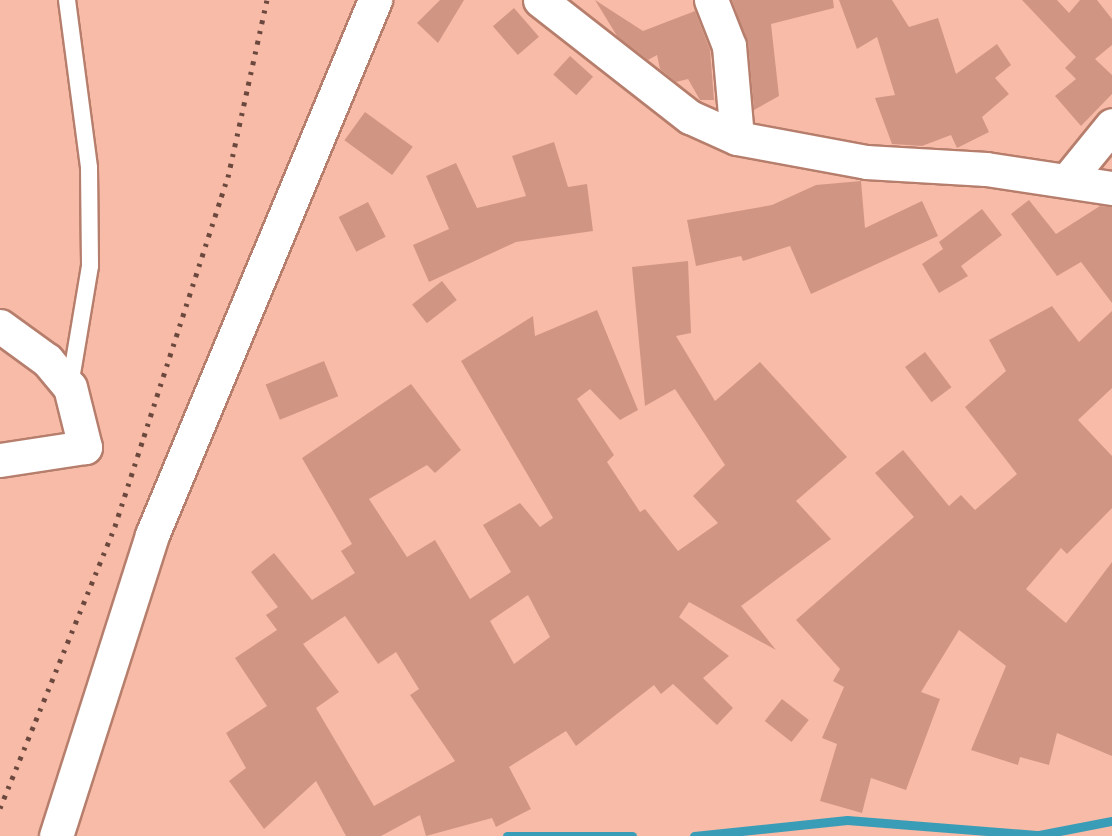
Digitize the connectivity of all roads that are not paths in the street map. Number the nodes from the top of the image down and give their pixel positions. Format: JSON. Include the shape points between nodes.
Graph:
{"nodes":[{"id":1,"x":67,"y":0,"type":"edge"},
{"id":2,"x":375,"y":0,"type":"edge"},
{"id":3,"x":540,"y":0,"type":"edge"},
{"id":4,"x":711,"y":0,"type":"edge"},
{"id":5,"x":1112,"y":125,"type":"edge"},
{"id":6,"x":737,"y":138,"type":"junction"},
{"id":7,"x":1069,"y":178,"type":"junction"},
{"id":8,"x":1112,"y":188,"type":"edge"},
{"id":9,"x":0,"y":326,"type":"edge"},
{"id":10,"x":70,"y":387,"type":"junction"},
{"id":11,"x":0,"y":460,"type":"edge"},
{"id":12,"x":56,"y":836,"type":"edge"}],
"edges":[{"from":1,"to":10,"type":"lane","via":[[89,182],[90,266]]},
{"from":2,"to":12,"type":"street","via":[[152,535]]},
{"from":3,"to":6,"type":"street","via":[[690,117]]},
{"from":4,"to":6,"type":"street","via":[[729,46]]},
{"from":5,"to":7,"type":"street"},
{"from":6,"to":7,"type":"street","via":[[866,162]]},
{"from":7,"to":8,"type":"street"},
{"from":9,"to":10,"type":"street","via":[[47,360]]},
{"from":10,"to":11,"type":"street","via":[[85,447]]}]}
